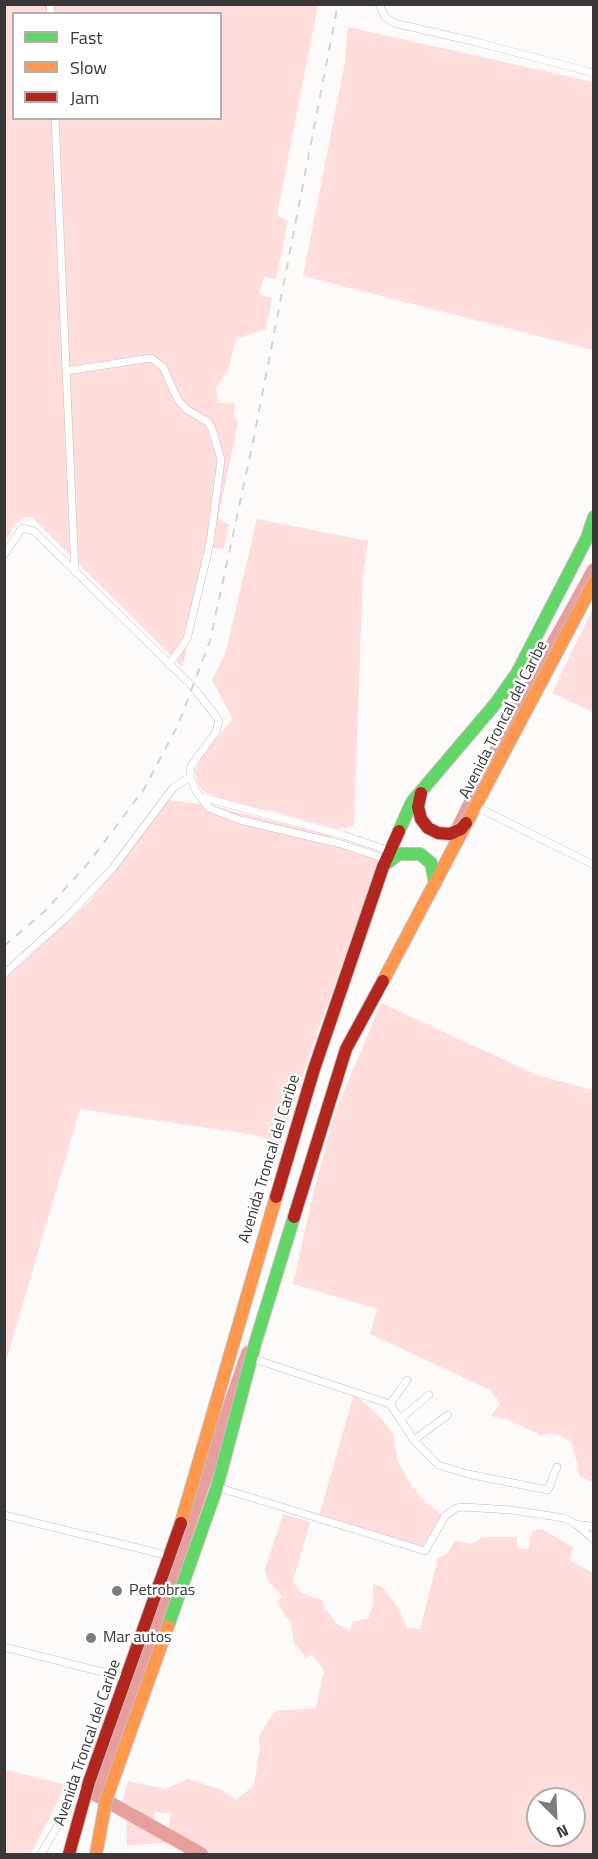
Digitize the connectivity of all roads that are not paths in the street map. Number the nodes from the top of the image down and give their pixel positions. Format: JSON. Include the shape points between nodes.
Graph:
{"nodes":[{"id":1,"x":379,"y":4,"type":"edge"},
{"id":2,"x":594,"y":73,"type":"edge"},
{"id":3,"x":55,"y":120,"type":"edge"},
{"id":4,"x":66,"y":371,"type":"junction"},
{"id":5,"x":594,"y":517,"type":"edge"},
{"id":6,"x":4,"y":555,"type":"edge"},
{"id":7,"x":75,"y":572,"type":"junction"},
{"id":8,"x":594,"y":582,"type":"edge"},
{"id":9,"x":169,"y":665,"type":"junction"},
{"id":10,"x":190,"y":777,"type":"junction"},
{"id":11,"x":424,"y":786,"type":"junction"},
{"id":12,"x":477,"y":807,"type":"junction"},
{"id":13,"x":386,"y":859,"type":"junction"},
{"id":14,"x":594,"y":865,"type":"edge"},
{"id":15,"x":435,"y":884,"type":"junction"},
{"id":16,"x":4,"y":975,"type":"edge"},
{"id":17,"x":251,"y":1358,"type":"junction"},
{"id":18,"x":407,"y":1380,"type":"dead end"},
{"id":19,"x":429,"y":1395,"type":"dead end"},
{"id":20,"x":390,"y":1404,"type":"junction"},
{"id":21,"x":448,"y":1414,"type":"dead end"},
{"id":22,"x":401,"y":1418,"type":"junction"},
{"id":23,"x":414,"y":1440,"type":"junction"},
{"id":24,"x":557,"y":1467,"type":"dead end"},
{"id":25,"x":217,"y":1487,"type":"junction"},
{"id":26,"x":4,"y":1515,"type":"edge"},
{"id":27,"x":576,"y":1524,"type":"junction"},
{"id":28,"x":594,"y":1527,"type":"edge"},
{"id":29,"x":594,"y":1540,"type":"edge"},
{"id":30,"x":170,"y":1556,"type":"junction"},
{"id":31,"x":4,"y":1647,"type":"edge"},
{"id":32,"x":126,"y":1678,"type":"junction"},
{"id":33,"x":89,"y":1782,"type":"junction"},
{"id":34,"x":41,"y":1854,"type":"edge"},
{"id":35,"x":69,"y":1854,"type":"edge"},
{"id":36,"x":96,"y":1854,"type":"edge"}],
"edges":[{"from":1,"to":2,"type":"street","via":[[385,17],[394,23]]},
{"from":3,"to":4,"type":"street"},
{"from":4,"to":7,"type":"street"},
{"from":4,"to":9,"type":"street","via":[[151,358],[162,367],[178,400],[212,429],[221,460],[210,543],[187,639]]},
{"from":5,"to":11,"type":"highway","name":"Avenida Troncal del Caribe","via":[[518,673]]},
{"from":6,"to":7,"type":"street","via":[[22,528],[34,531]]},
{"from":7,"to":9,"type":"street"},
{"from":8,"to":12,"type":"highway","name":"Avenida Troncal del Caribe"},
{"from":9,"to":10,"type":"street","via":[[219,720],[216,732],[191,766]]},
{"from":10,"to":13,"type":"street","via":[[202,797],[343,835]]},
{"from":10,"to":16,"type":"street","via":[[173,788],[113,868],[75,910]]},
{"from":11,"to":12,"type":"highway","via":[[418,807],[421,819],[438,833],[461,830]]},
{"from":11,"to":13,"type":"highway","name":"Avenida Troncal del Caribe","via":[[412,802]]},
{"from":12,"to":14,"type":"street"},
{"from":12,"to":15,"type":"highway","name":"Avenida Troncal del Caribe"},
{"from":13,"to":15,"type":"highway","via":[[399,854],[420,854],[431,863]]},
{"from":13,"to":30,"type":"highway","name":"Avenida Troncal del Caribe","via":[[314,1069]]},
{"from":15,"to":17,"type":"highway","name":"Avenida Troncal del Caribe","via":[[346,1049]]},
{"from":17,"to":20,"type":"street"},
{"from":17,"to":25,"type":"highway","name":"Avenida Troncal del Caribe"},
{"from":18,"to":20,"type":"street"},
{"from":19,"to":22,"type":"street"},
{"from":20,"to":22,"type":"street"},
{"from":21,"to":23,"type":"street"},
{"from":22,"to":23,"type":"street"},
{"from":23,"to":24,"type":"street","via":[[438,1465],[547,1490]]},
{"from":25,"to":27,"type":"street","via":[[425,1551],[445,1516],[456,1508],[511,1510],[564,1518]]},
{"from":25,"to":36,"type":"highway","name":"Avenida Troncal del Caribe","via":[[106,1800]]},
{"from":26,"to":30,"type":"street"},
{"from":27,"to":28,"type":"street"},
{"from":27,"to":29,"type":"street"},
{"from":30,"to":32,"type":"highway","name":"Avenida Troncal del Caribe"},
{"from":31,"to":32,"type":"street"},
{"from":32,"to":33,"type":"highway","name":"Avenida Troncal del Caribe"},
{"from":33,"to":34,"type":"street","via":[[69,1806]]},
{"from":33,"to":35,"type":"highway","name":"Avenida Troncal del Caribe"}]}
